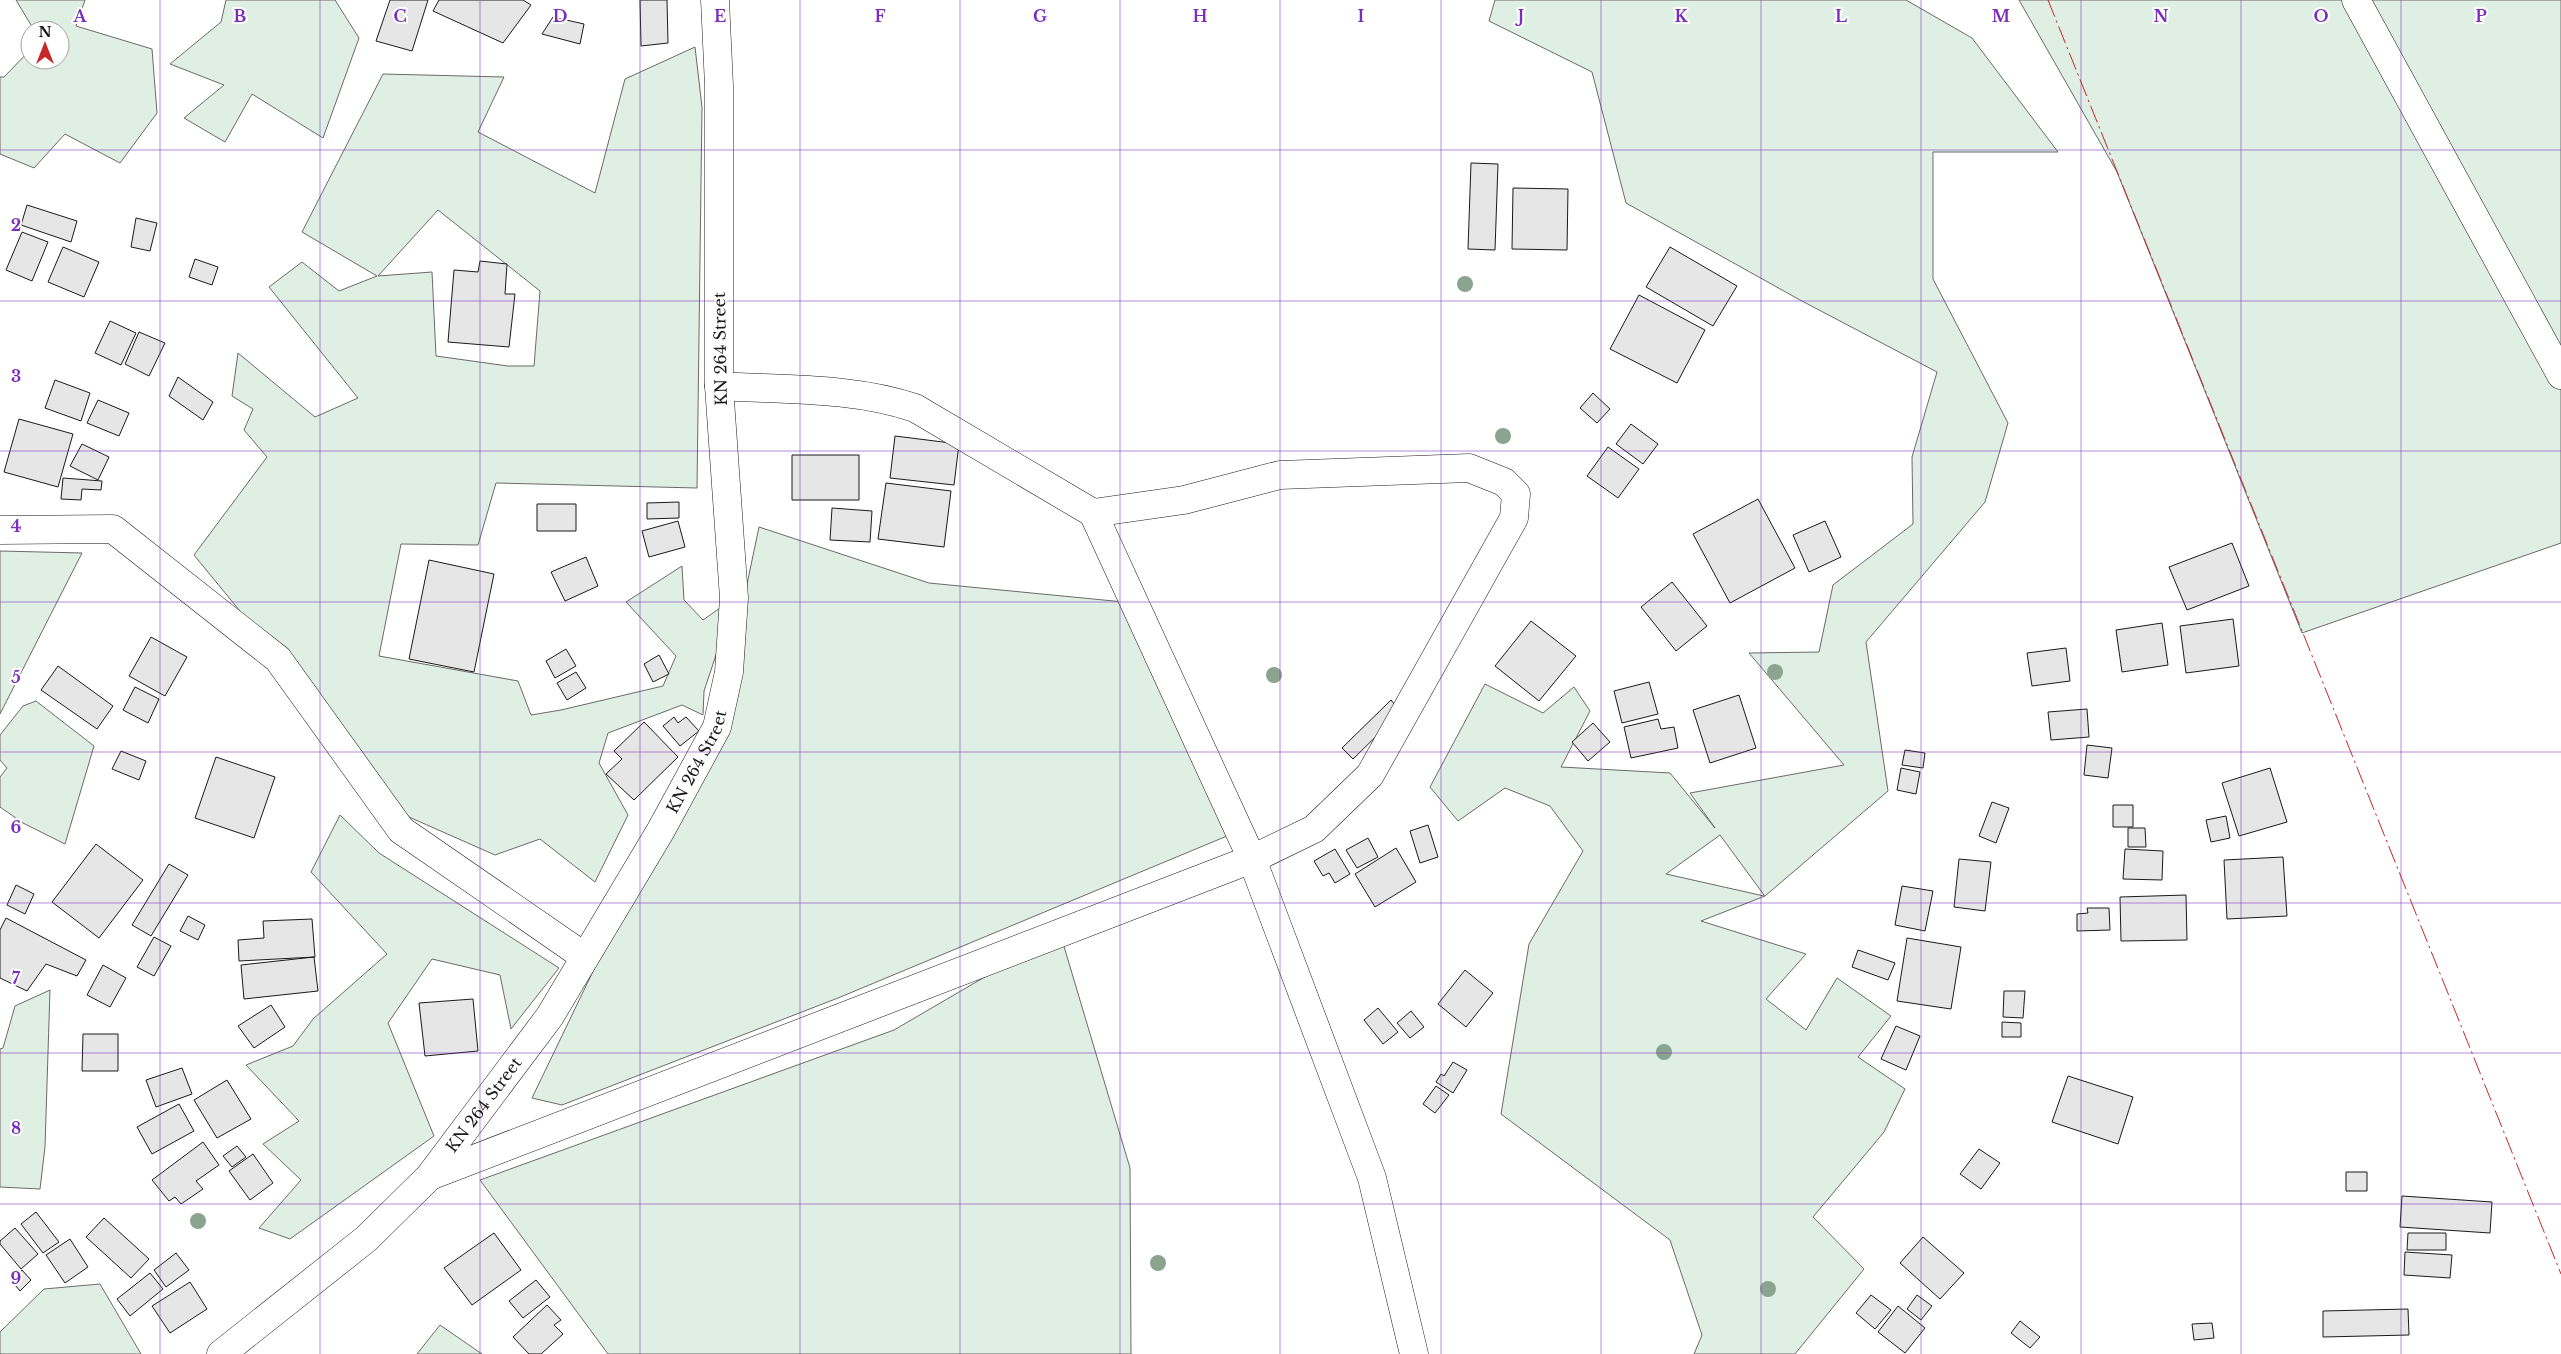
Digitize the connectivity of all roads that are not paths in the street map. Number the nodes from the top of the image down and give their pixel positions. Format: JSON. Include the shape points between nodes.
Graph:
{"nodes":[{"id":1,"x":715,"y":0,"type":"edge"},
{"id":2,"x":2356,"y":0,"type":"edge"},
{"id":3,"x":2561,"y":375,"type":"edge"},
{"id":4,"x":718,"y":386,"type":"junction"},
{"id":5,"x":1093,"y":513,"type":"junction"},
{"id":6,"x":0,"y":530,"type":"edge"},
{"id":7,"x":1252,"y":859,"type":"junction"},
{"id":8,"x":585,"y":957,"type":"junction"},
{"id":9,"x":430,"y":1176,"type":"junction"},
{"id":10,"x":221,"y":1354,"type":"edge"},
{"id":11,"x":1414,"y":1354,"type":"edge"}],
"edges":[{"from":1,"to":4,"type":"street","name":"KN 264 Street","via":[[719,86]]},
{"from":2,"to":3,"type":"street"},
{"from":4,"to":5,"type":"street","via":[[886,398],[908,406]]},
{"from":4,"to":8,"type":"street","name":"KN 264 Street","via":[[734,598],[729,672],[716,727],[661,830]]},
{"from":5,"to":7,"type":"street"},
{"from":5,"to":7,"type":"street","via":[[1184,500],[1280,475],[1469,468],[1504,482],[1516,494],[1514,518],[1370,775],[1314,829]]},
{"from":6,"to":8,"type":"street","via":[[113,528],[278,659],[401,830]]},
{"from":7,"to":9,"type":"street"},
{"from":7,"to":11,"type":"street","via":[[1372,1178]]},
{"from":8,"to":9,"type":"street","name":"KN 264 Street","via":[[550,1016]]},
{"from":9,"to":10,"type":"street","name":"KN 264 Street","via":[[366,1239]]}]}
